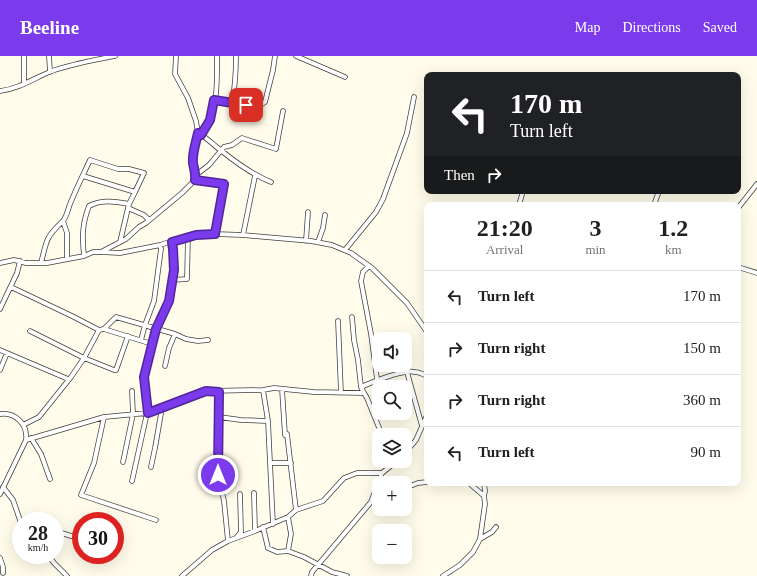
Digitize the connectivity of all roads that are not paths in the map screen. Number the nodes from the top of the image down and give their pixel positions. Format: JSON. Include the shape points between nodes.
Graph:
{"nodes":[{"id":1,"x":24,"y":56,"type":"edge"},
{"id":2,"x":49,"y":56,"type":"edge"},
{"id":3,"x":115,"y":56,"type":"edge"},
{"id":4,"x":176,"y":56,"type":"edge"},
{"id":5,"x":217,"y":56,"type":"edge"},
{"id":6,"x":236,"y":56,"type":"edge"},
{"id":7,"x":275,"y":56,"type":"edge"},
{"id":8,"x":296,"y":56,"type":"edge"},
{"id":9,"x":50,"y":72,"type":"junction"},
{"id":10,"x":345,"y":77,"type":"dead end"},
{"id":11,"x":24,"y":84,"type":"junction"},
{"id":12,"x":0,"y":91,"type":"edge"},
{"id":13,"x":414,"y":98,"type":"dead end"},
{"id":14,"x":214,"y":100,"type":"junction"},
{"id":15,"x":232,"y":104,"type":"junction"},
{"id":16,"x":283,"y":110,"type":"dead end"},
{"id":17,"x":199,"y":134,"type":"junction"},
{"id":18,"x":221,"y":151,"type":"junction"},
{"id":19,"x":83,"y":176,"type":"junction"},
{"id":20,"x":255,"y":176,"type":"junction"},
{"id":21,"x":195,"y":178,"type":"junction"},
{"id":22,"x":271,"y":182,"type":"dead end"},
{"id":23,"x":757,"y":184,"type":"edge"},
{"id":24,"x":135,"y":192,"type":"junction"},
{"id":25,"x":741,"y":204,"type":"edge"},
{"id":26,"x":129,"y":206,"type":"junction"},
{"id":27,"x":308,"y":212,"type":"dead end"},
{"id":28,"x":325,"y":215,"type":"dead end"},
{"id":29,"x":149,"y":220,"type":"junction"},
{"id":30,"x":63,"y":221,"type":"junction"},
{"id":31,"x":215,"y":234,"type":"junction"},
{"id":32,"x":243,"y":235,"type":"junction"},
{"id":33,"x":188,"y":236,"type":"junction"},
{"id":34,"x":306,"y":240,"type":"junction"},
{"id":35,"x":120,"y":242,"type":"junction"},
{"id":36,"x":172,"y":242,"type":"junction"},
{"id":37,"x":318,"y":242,"type":"junction"},
{"id":38,"x":160,"y":245,"type":"junction"},
{"id":39,"x":345,"y":250,"type":"junction"},
{"id":40,"x":101,"y":252,"type":"junction"},
{"id":41,"x":84,"y":256,"type":"junction"},
{"id":42,"x":67,"y":259,"type":"junction"},
{"id":43,"x":20,"y":261,"type":"junction"},
{"id":44,"x":0,"y":263,"type":"edge"},
{"id":45,"x":41,"y":263,"type":"junction"},
{"id":46,"x":369,"y":266,"type":"junction"},
{"id":47,"x":741,"y":268,"type":"edge"},
{"id":48,"x":757,"y":273,"type":"edge"},
{"id":49,"x":172,"y":280,"type":"junction"},
{"id":50,"x":11,"y":287,"type":"junction"},
{"id":51,"x":0,"y":309,"type":"edge"},
{"id":52,"x":352,"y":317,"type":"dead end"},
{"id":53,"x":338,"y":321,"type":"dead end"},
{"id":54,"x":145,"y":325,"type":"junction"},
{"id":55,"x":424,"y":328,"type":"edge"},
{"id":56,"x":104,"y":329,"type":"junction"},
{"id":57,"x":156,"y":329,"type":"junction"},
{"id":58,"x":99,"y":330,"type":"junction"},
{"id":59,"x":30,"y":331,"type":"dead end"},
{"id":60,"x":175,"y":334,"type":"junction"},
{"id":61,"x":128,"y":336,"type":"junction"},
{"id":62,"x":141,"y":340,"type":"junction"},
{"id":63,"x":208,"y":340,"type":"dead end"},
{"id":64,"x":152,"y":344,"type":"junction"},
{"id":65,"x":0,"y":350,"type":"edge"},
{"id":66,"x":7,"y":353,"type":"junction"},
{"id":67,"x":84,"y":358,"type":"junction"},
{"id":68,"x":165,"y":366,"type":"dead end"},
{"id":69,"x":0,"y":370,"type":"edge"},
{"id":70,"x":412,"y":371,"type":"edge"},
{"id":71,"x":408,"y":372,"type":"joint"},
{"id":72,"x":424,"y":375,"type":"edge"},
{"id":73,"x":68,"y":379,"type":"junction"},
{"id":74,"x":377,"y":379,"type":"junction"},
{"id":75,"x":361,"y":387,"type":"junction"},
{"id":76,"x":282,"y":389,"type":"junction"},
{"id":77,"x":263,"y":390,"type":"junction"},
{"id":78,"x":132,"y":392,"type":"dead end"},
{"id":79,"x":219,"y":392,"type":"junction"},
{"id":80,"x":340,"y":393,"type":"junction"},
{"id":81,"x":364,"y":393,"type":"junction"},
{"id":82,"x":162,"y":408,"type":"junction"},
{"id":83,"x":1,"y":413,"type":"edge"},
{"id":84,"x":148,"y":413,"type":"junction"},
{"id":85,"x":133,"y":414,"type":"junction"},
{"id":86,"x":219,"y":417,"type":"junction"},
{"id":87,"x":104,"y":418,"type":"junction"},
{"id":88,"x":268,"y":421,"type":"junction"},
{"id":89,"x":424,"y":422,"type":"edge"},
{"id":90,"x":23,"y":425,"type":"junction"},
{"id":91,"x":422,"y":426,"type":"junction"},
{"id":92,"x":379,"y":428,"type":"edge"},
{"id":93,"x":31,"y":438,"type":"junction"},
{"id":94,"x":26,"y":440,"type":"junction"},
{"id":95,"x":412,"y":445,"type":"edge"},
{"id":96,"x":123,"y":462,"type":"dead end"},
{"id":97,"x":270,"y":463,"type":"junction"},
{"id":98,"x":291,"y":463,"type":"junction"},
{"id":99,"x":151,"y":467,"type":"dead end"},
{"id":100,"x":388,"y":468,"type":"edge"},
{"id":101,"x":382,"y":473,"type":"junction"},
{"id":102,"x":381,"y":476,"type":"edge"},
{"id":103,"x":50,"y":479,"type":"dead end"},
{"id":104,"x":132,"y":481,"type":"dead end"},
{"id":105,"x":424,"y":482,"type":"edge"},
{"id":106,"x":412,"y":485,"type":"edge"},
{"id":107,"x":472,"y":486,"type":"edge"},
{"id":108,"x":484,"y":486,"type":"edge"},
{"id":109,"x":3,"y":487,"type":"junction"},
{"id":110,"x":254,"y":493,"type":"dead end"},
{"id":111,"x":0,"y":494,"type":"edge"},
{"id":112,"x":240,"y":494,"type":"dead end"},
{"id":113,"x":484,"y":496,"type":"junction"},
{"id":114,"x":372,"y":500,"type":"edge"},
{"id":115,"x":296,"y":510,"type":"junction"},
{"id":116,"x":17,"y":512,"type":"edge"},
{"id":117,"x":288,"y":517,"type":"junction"},
{"id":118,"x":156,"y":520,"type":"dead end"},
{"id":119,"x":273,"y":524,"type":"junction"},
{"id":120,"x":263,"y":527,"type":"junction"},
{"id":121,"x":496,"y":527,"type":"dead end"},
{"id":122,"x":255,"y":531,"type":"junction"},
{"id":123,"x":236,"y":538,"type":"junction"},
{"id":124,"x":480,"y":539,"type":"junction"},
{"id":125,"x":228,"y":541,"type":"junction"},
{"id":126,"x":288,"y":551,"type":"junction"},
{"id":127,"x":0,"y":558,"type":"edge"},
{"id":128,"x":55,"y":564,"type":"edge"},
{"id":129,"x":319,"y":564,"type":"junction"},
{"id":130,"x":3,"y":573,"type":"dead end"},
{"id":131,"x":67,"y":576,"type":"edge"},
{"id":132,"x":182,"y":576,"type":"edge"},
{"id":133,"x":311,"y":576,"type":"edge"},
{"id":134,"x":347,"y":576,"type":"edge"},
{"id":135,"x":443,"y":576,"type":"edge"}],
"edges":[{"from":1,"to":11,"type":"street"},
{"from":2,"to":9,"type":"street"},
{"from":3,"to":9,"type":"street","via":[[70,65]]},
{"from":4,"to":17,"type":"street","via":[[175,74],[191,105]]},
{"from":5,"to":14,"type":"street"},
{"from":6,"to":15,"type":"street"},
{"from":7,"to":15,"type":"street","via":[[265,102],[259,106]]},
{"from":8,"to":10,"type":"street"},
{"from":9,"to":11,"type":"street"},
{"from":11,"to":12,"type":"street"},
{"from":13,"to":39,"type":"street","via":[[407,133],[383,199],[376,212]]},
{"from":14,"to":15,"type":"street"},
{"from":14,"to":17,"type":"street","via":[[210,120]]},
{"from":16,"to":18,"type":"street","via":[[276,149],[242,138]]},
{"from":17,"to":18,"type":"street"},
{"from":17,"to":21,"type":"street","via":[[194,149]]},
{"from":18,"to":20,"type":"street"},
{"from":18,"to":21,"type":"street"},
{"from":19,"to":24,"type":"street"},
{"from":19,"to":24,"type":"street","via":[[90,160],[118,169],[144,173]]},
{"from":19,"to":30,"type":"street"},
{"from":20,"to":22,"type":"street"},
{"from":20,"to":32,"type":"street"},
{"from":21,"to":29,"type":"street"},
{"from":21,"to":31,"type":"street","via":[[224,184]]},
{"from":23,"to":25,"type":"street"},
{"from":24,"to":26,"type":"street"},
{"from":26,"to":29,"type":"street"},
{"from":26,"to":35,"type":"street"},
{"from":26,"to":41,"type":"street","via":[[114,200],[89,206],[83,220]]},
{"from":27,"to":34,"type":"street"},
{"from":28,"to":37,"type":"street"},
{"from":29,"to":35,"type":"street"},
{"from":30,"to":42,"type":"street","via":[[67,234]]},
{"from":30,"to":45,"type":"street","via":[[49,235]]},
{"from":31,"to":32,"type":"street"},
{"from":31,"to":33,"type":"street"},
{"from":32,"to":34,"type":"street"},
{"from":33,"to":36,"type":"street"},
{"from":33,"to":49,"type":"street","via":[[187,279]]},
{"from":34,"to":37,"type":"street"},
{"from":35,"to":40,"type":"street"},
{"from":36,"to":38,"type":"street"},
{"from":36,"to":49,"type":"street"},
{"from":37,"to":39,"type":"street","via":[[332,244]]},
{"from":38,"to":40,"type":"street","via":[[120,253]]},
{"from":38,"to":54,"type":"street","via":[[154,301]]},
{"from":39,"to":46,"type":"street"},
{"from":40,"to":41,"type":"street"},
{"from":41,"to":42,"type":"street"},
{"from":42,"to":45,"type":"street"},
{"from":43,"to":44,"type":"street"},
{"from":43,"to":45,"type":"street"},
{"from":43,"to":50,"type":"street"},
{"from":46,"to":55,"type":"street","via":[[407,303]]},
{"from":46,"to":74,"type":"street","via":[[363,272],[361,281]]},
{"from":47,"to":48,"type":"street"},
{"from":49,"to":57,"type":"street","via":[[169,301]]},
{"from":50,"to":51,"type":"street"},
{"from":50,"to":58,"type":"street"},
{"from":52,"to":75,"type":"street"},
{"from":53,"to":80,"type":"street"},
{"from":54,"to":56,"type":"street","via":[[116,317]]},
{"from":54,"to":57,"type":"street"},
{"from":54,"to":62,"type":"street"},
{"from":56,"to":58,"type":"street"},
{"from":56,"to":61,"type":"street"},
{"from":57,"to":60,"type":"street"},
{"from":57,"to":64,"type":"street"},
{"from":58,"to":67,"type":"street"},
{"from":59,"to":67,"type":"street"},
{"from":60,"to":63,"type":"street","via":[[186,339]]},
{"from":60,"to":68,"type":"street"},
{"from":61,"to":62,"type":"street"},
{"from":61,"to":67,"type":"street","via":[[116,370]]},
{"from":62,"to":64,"type":"street"},
{"from":64,"to":84,"type":"street","via":[[144,377]]},
{"from":65,"to":66,"type":"street"},
{"from":66,"to":69,"type":"street"},
{"from":66,"to":73,"type":"street"},
{"from":67,"to":73,"type":"street"},
{"from":70,"to":72,"type":"street"},
{"from":71,"to":74,"type":"street"},
{"from":71,"to":91,"type":"street"},
{"from":73,"to":90,"type":"street","via":[[39,417]]},
{"from":74,"to":75,"type":"street"},
{"from":75,"to":81,"type":"street"},
{"from":76,"to":77,"type":"street"},
{"from":76,"to":80,"type":"street"},
{"from":76,"to":98,"type":"street"},
{"from":77,"to":79,"type":"street"},
{"from":77,"to":88,"type":"street"},
{"from":78,"to":85,"type":"street"},
{"from":79,"to":82,"type":"street","via":[[206,391]]},
{"from":79,"to":86,"type":"street"},
{"from":80,"to":81,"type":"street"},
{"from":81,"to":92,"type":"street"},
{"from":82,"to":84,"type":"street"},
{"from":82,"to":99,"type":"street"},
{"from":83,"to":90,"type":"street","via":[[14,416]]},
{"from":84,"to":85,"type":"street"},
{"from":84,"to":104,"type":"street"},
{"from":85,"to":87,"type":"street"},
{"from":85,"to":96,"type":"street"},
{"from":86,"to":88,"type":"street"},
{"from":86,"to":125,"type":"street","via":[[218,475],[224,501]]},
{"from":87,"to":93,"type":"street"},
{"from":87,"to":118,"type":"street","via":[[94,463],[81,495]]},
{"from":88,"to":97,"type":"street"},
{"from":89,"to":91,"type":"street"},
{"from":90,"to":94,"type":"street"},
{"from":91,"to":95,"type":"street"},
{"from":93,"to":94,"type":"street"},
{"from":93,"to":103,"type":"street","via":[[41,454]]},
{"from":94,"to":109,"type":"street"},
{"from":97,"to":98,"type":"street"},
{"from":97,"to":119,"type":"street"},
{"from":98,"to":115,"type":"street"},
{"from":100,"to":101,"type":"street"},
{"from":101,"to":102,"type":"street"},
{"from":101,"to":115,"type":"street","via":[[358,473],[344,478],[323,501]]},
{"from":105,"to":106,"type":"street"},
{"from":107,"to":113,"type":"street"},
{"from":108,"to":113,"type":"street"},
{"from":109,"to":111,"type":"street"},
{"from":109,"to":116,"type":"street","via":[[13,500]]},
{"from":110,"to":122,"type":"street"},
{"from":112,"to":123,"type":"street","via":[[240,532]]},
{"from":113,"to":124,"type":"street","via":[[486,504]]},
{"from":114,"to":129,"type":"street"},
{"from":115,"to":117,"type":"street"},
{"from":117,"to":119,"type":"street"},
{"from":117,"to":126,"type":"street","via":[[291,534]]},
{"from":119,"to":120,"type":"street"},
{"from":120,"to":122,"type":"street"},
{"from":120,"to":126,"type":"street","via":[[268,548],[277,552]]},
{"from":121,"to":124,"type":"street"},
{"from":122,"to":123,"type":"street"},
{"from":123,"to":125,"type":"street"},
{"from":124,"to":135,"type":"street","via":[[473,552],[460,565]]},
{"from":125,"to":132,"type":"street","via":[[212,550]]},
{"from":126,"to":129,"type":"street"},
{"from":127,"to":130,"type":"street"},
{"from":128,"to":131,"type":"street"},
{"from":129,"to":133,"type":"street"},
{"from":129,"to":134,"type":"street","via":[[332,572]]}]}
